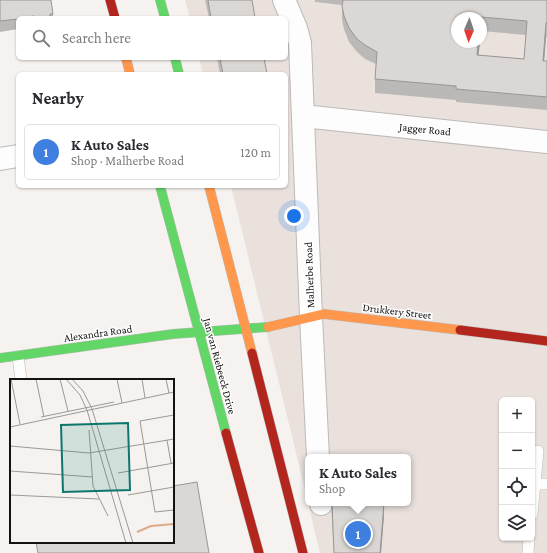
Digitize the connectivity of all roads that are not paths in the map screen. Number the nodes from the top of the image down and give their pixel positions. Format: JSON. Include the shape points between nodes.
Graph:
{"nodes":[{"id":1,"x":110,"y":0,"type":"edge"},
{"id":2,"x":160,"y":0,"type":"edge"},
{"id":3,"x":284,"y":0,"type":"edge"},
{"id":4,"x":114,"y":16,"type":"edge"},
{"id":5,"x":164,"y":16,"type":"edge"},
{"id":6,"x":126,"y":60,"type":"edge"},
{"id":7,"x":176,"y":60,"type":"edge"},
{"id":8,"x":130,"y":72,"type":"edge"},
{"id":9,"x":178,"y":72,"type":"edge"},
{"id":10,"x":303,"y":116,"type":"junction"},
{"id":11,"x":547,"y":142,"type":"edge"},
{"id":12,"x":16,"y":156,"type":"edge"},
{"id":13,"x":0,"y":159,"type":"edge"},
{"id":14,"x":161,"y":188,"type":"edge"},
{"id":15,"x":209,"y":188,"type":"edge"},
{"id":16,"x":311,"y":317,"type":"junction"},
{"id":17,"x":246,"y":329,"type":"junction"},
{"id":18,"x":198,"y":332,"type":"junction"},
{"id":19,"x":547,"y":341,"type":"edge"},
{"id":20,"x":18,"y":356,"type":"junction"},
{"id":21,"x":0,"y":358,"type":"edge"},
{"id":22,"x":21,"y":379,"type":"edge"},
{"id":23,"x":538,"y":451,"type":"dead end"},
{"id":24,"x":318,"y":454,"type":"edge"},
{"id":25,"x":535,"y":484,"type":"joint"},
{"id":26,"x":547,"y":484,"type":"edge"},
{"id":27,"x":530,"y":541,"type":"edge"},
{"id":28,"x":259,"y":553,"type":"edge"},
{"id":29,"x":303,"y":553,"type":"edge"},
{"id":30,"x":528,"y":553,"type":"edge"}],
"edges":[{"from":1,"to":4,"type":"main road"},
{"from":2,"to":5,"type":"main road"},
{"from":3,"to":10,"type":"street","name":"Malherbe Road","via":[[300,43]]},
{"from":6,"to":8,"type":"main road"},
{"from":7,"to":9,"type":"main road"},
{"from":10,"to":11,"type":"street","name":"Jagger Road"},
{"from":10,"to":16,"type":"street","name":"Malherbe Road"},
{"from":12,"to":13,"type":"street"},
{"from":14,"to":18,"type":"main road","name":"Jan van Riebeeck Drive"},
{"from":15,"to":17,"type":"main road"},
{"from":16,"to":17,"type":"main road","name":"Drukkery Street"},
{"from":16,"to":19,"type":"main road","name":"Drukkery Street","via":[[324,314]]},
{"from":16,"to":24,"type":"street","name":"Malherbe Road"},
{"from":17,"to":18,"type":"main road","name":"Alexandra Road"},
{"from":17,"to":29,"type":"main road"},
{"from":18,"to":20,"type":"main road","name":"Alexandra Road"},
{"from":18,"to":28,"type":"main road","name":"Jan van Riebeeck Drive"},
{"from":20,"to":21,"type":"main road","name":"Alexandra Road"},
{"from":20,"to":22,"type":"lane"},
{"from":23,"to":25,"type":"lane"},
{"from":25,"to":26,"type":"lane"},
{"from":27,"to":30,"type":"lane"}]}
